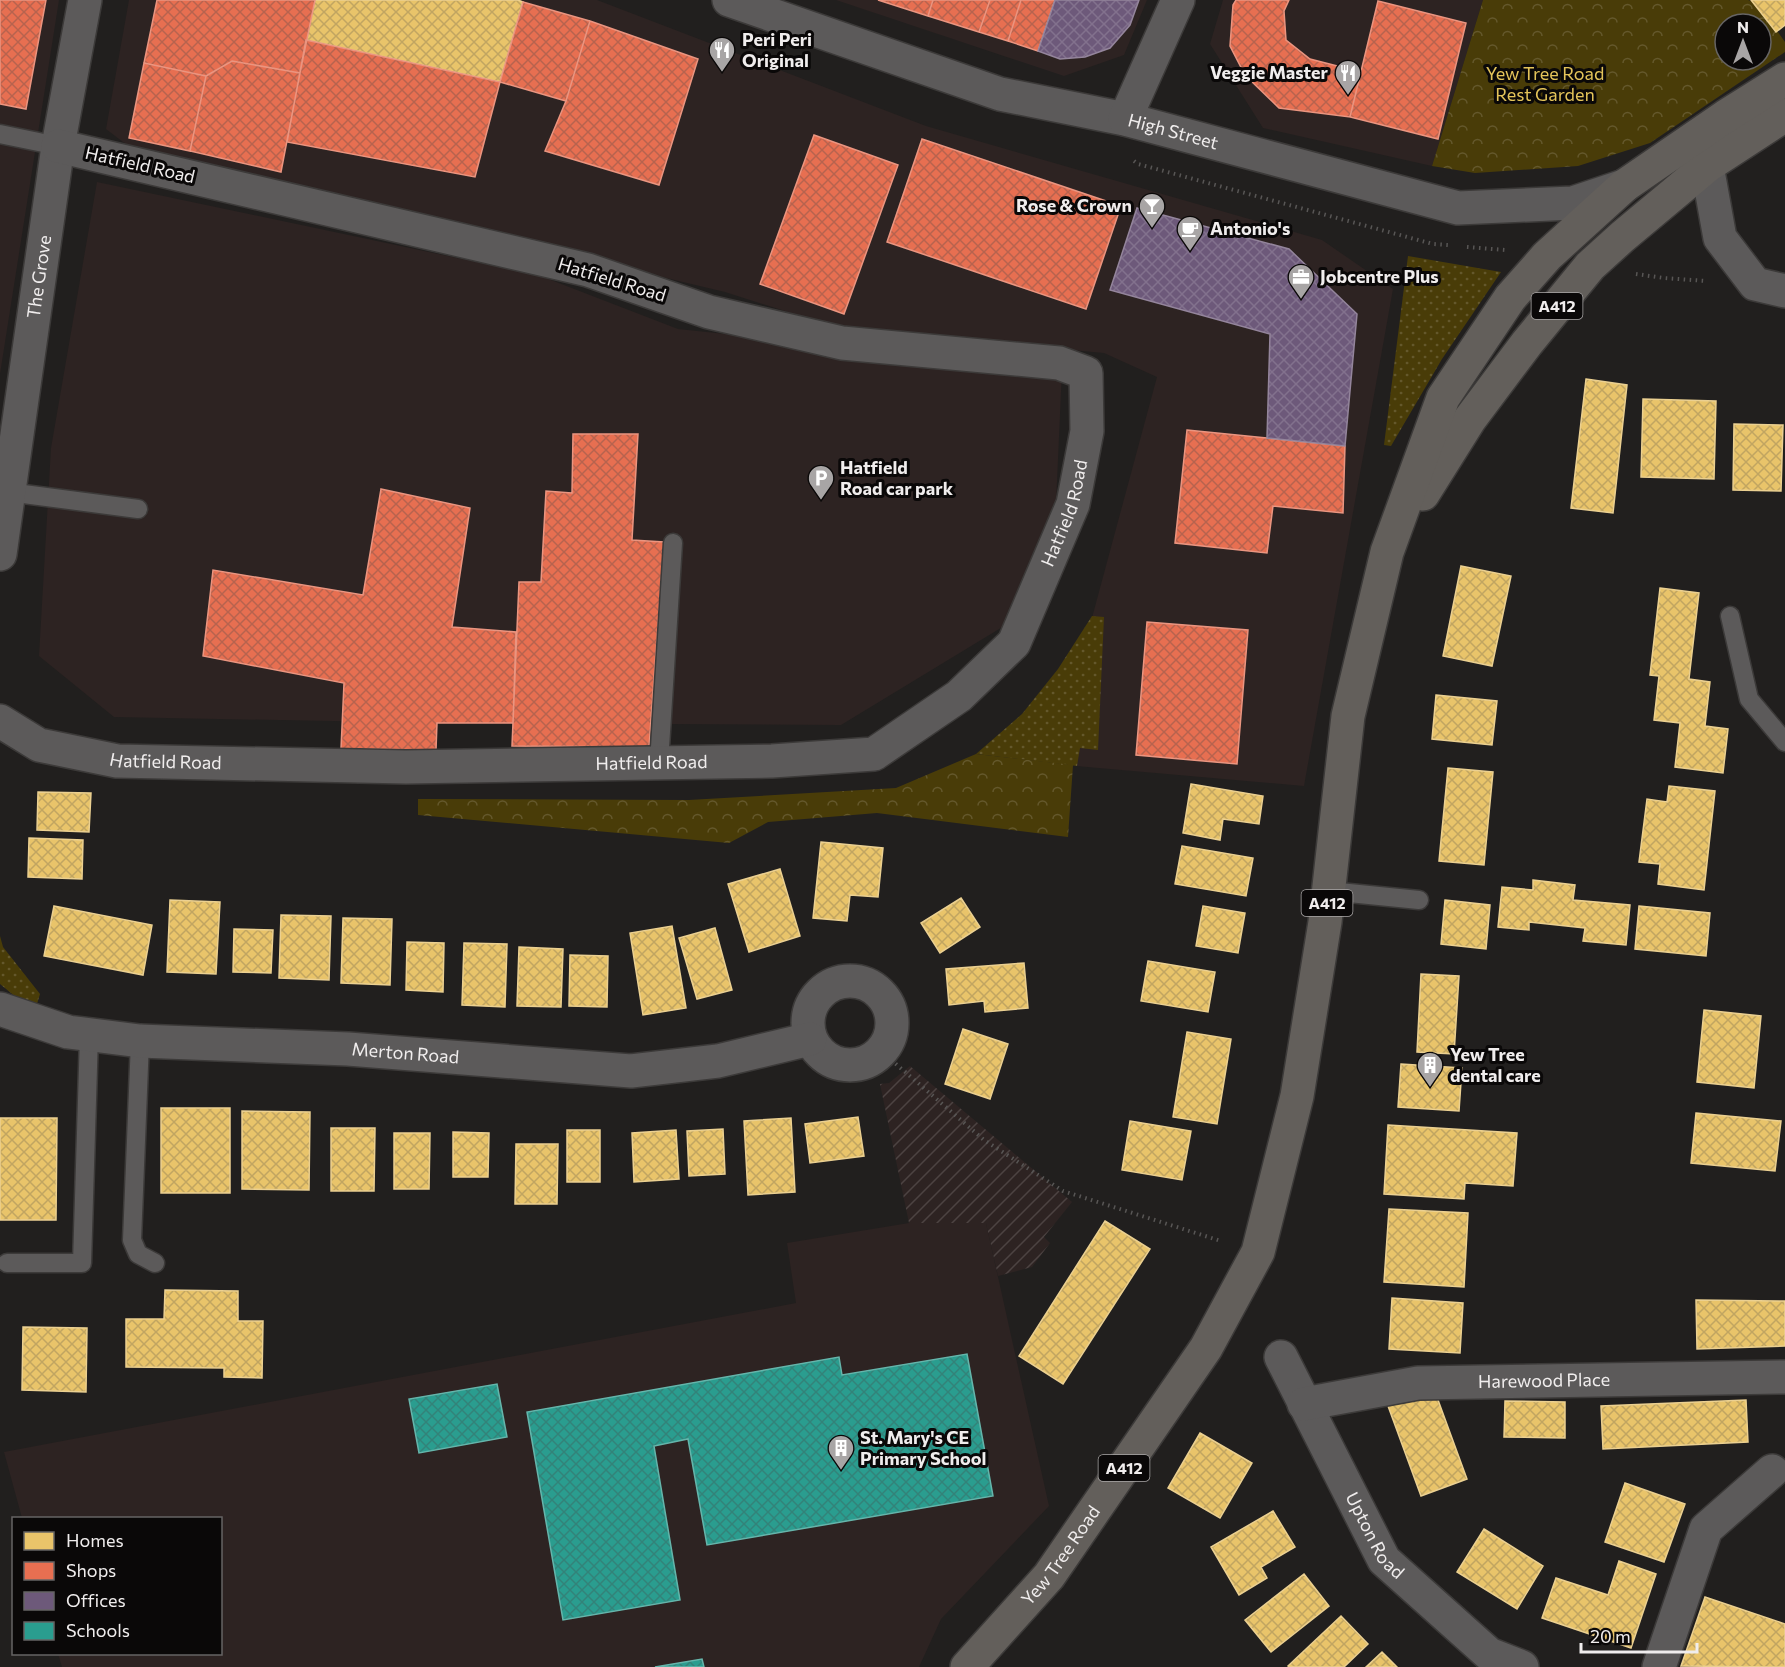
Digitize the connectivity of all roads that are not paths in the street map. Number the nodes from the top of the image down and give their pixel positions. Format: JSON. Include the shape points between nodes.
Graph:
{"nodes":[{"id":1,"x":85,"y":0,"type":"edge"},
{"id":2,"x":729,"y":0,"type":"edge"},
{"id":3,"x":1178,"y":0,"type":"edge"},
{"id":4,"x":1785,"y":79,"type":"edge"},
{"id":5,"x":1785,"y":115,"type":"edge"},
{"id":6,"x":1125,"y":119,"type":"junction"},
{"id":7,"x":0,"y":134,"type":"edge"},
{"id":8,"x":58,"y":146,"type":"junction"},
{"id":9,"x":1707,"y":166,"type":"junction"},
{"id":10,"x":1624,"y":186,"type":"junction"},
{"id":11,"x":1785,"y":291,"type":"edge"},
{"id":12,"x":8,"y":492,"type":"junction"},
{"id":13,"x":138,"y":509,"type":"dead end"},
{"id":14,"x":673,"y":543,"type":"dead end"},
{"id":15,"x":1387,"y":552,"type":"junction"},
{"id":16,"x":0,"y":554,"type":"edge"},
{"id":17,"x":1730,"y":616,"type":"dead end"},
{"id":18,"x":0,"y":721,"type":"edge"},
{"id":19,"x":1785,"y":742,"type":"edge"},
{"id":20,"x":659,"y":763,"type":"junction"},
{"id":21,"x":1329,"y":891,"type":"junction"},
{"id":22,"x":1419,"y":900,"type":"dead end"},
{"id":23,"x":0,"y":1009,"type":"edge"},
{"id":24,"x":89,"y":1035,"type":"junction"},
{"id":25,"x":810,"y":1039,"type":"junction"},
{"id":26,"x":140,"y":1041,"type":"junction"},
{"id":27,"x":7,"y":1263,"type":"dead end"},
{"id":28,"x":155,"y":1263,"type":"dead end"},
{"id":29,"x":1281,"y":1357,"type":"dead end"},
{"id":30,"x":1784,"y":1377,"type":"edge"},
{"id":31,"x":1304,"y":1404,"type":"junction"},
{"id":32,"x":1772,"y":1471,"type":"dead end"},
{"id":33,"x":967,"y":1667,"type":"edge"},
{"id":34,"x":1522,"y":1667,"type":"edge"},
{"id":35,"x":1659,"y":1667,"type":"edge"}],
"edges":[{"from":1,"to":8,"type":"street","name":"The Grove"},
{"from":2,"to":6,"type":"street","name":"High Street","via":[[1000,94]]},
{"from":3,"to":6,"type":"street"},
{"from":4,"to":10,"type":"main road","number":"A412"},
{"from":5,"to":9,"type":"main road","number":"A412"},
{"from":6,"to":10,"type":"street","name":"High Street","via":[[1458,208],[1573,203]]},
{"from":7,"to":8,"type":"lane"},
{"from":8,"to":12,"type":"street","name":"The Grove"},
{"from":8,"to":20,"type":"street","name":"Hatfield Road","via":[[588,270],[709,312],[842,343],[1059,363],[1086,373],[1087,431],[1073,504],[1014,644],[959,696],[874,754]]},
{"from":9,"to":11,"type":"street","via":[[1720,238],[1755,284]]},
{"from":9,"to":15,"type":"main road","number":"A412","via":[[1590,266],[1470,419]]},
{"from":10,"to":15,"type":"main road","number":"A412","via":[[1547,256],[1510,298],[1443,398]]},
{"from":12,"to":13,"type":"lane"},
{"from":12,"to":16,"type":"street","name":"The Grove"},
{"from":14,"to":20,"type":"lane"},
{"from":15,"to":21,"type":"main road","number":"A412","via":[[1348,716]]},
{"from":17,"to":19,"type":"lane","via":[[1749,699]]},
{"from":18,"to":20,"type":"street","name":"Hatfield Road","via":[[39,744],[117,761],[406,767]]},
{"from":21,"to":22,"type":"lane"},
{"from":21,"to":33,"type":"main road","name":"Yew Tree Road","number":"A412","via":[[1297,1096],[1258,1252],[1206,1348],[1049,1576]]},
{"from":23,"to":24,"type":"street","name":"Merton Road","via":[[68,1032]]},
{"from":24,"to":26,"type":"street","name":"Merton Road"},
{"from":24,"to":27,"type":"lane","via":[[82,1263]]},
{"from":25,"to":25,"type":"street","via":[[829,1061],[842,1065],[870,1061],[882,1052],[889,1039],[891,1011],[875,989],[863,983],[836,983],[815,999],[807,1025]]},
{"from":25,"to":26,"type":"street","name":"Merton Road","via":[[718,1061],[631,1071],[348,1049]]},
{"from":26,"to":28,"type":"lane","via":[[132,1240],[138,1254]]},
{"from":29,"to":31,"type":"street","name":"Upton Road"},
{"from":30,"to":31,"type":"street","name":"Harewood Place","via":[[1418,1383]]},
{"from":31,"to":34,"type":"street","name":"Upton Road","via":[[1384,1560],[1489,1654]]},
{"from":32,"to":35,"type":"street","via":[[1706,1529]]}]}
